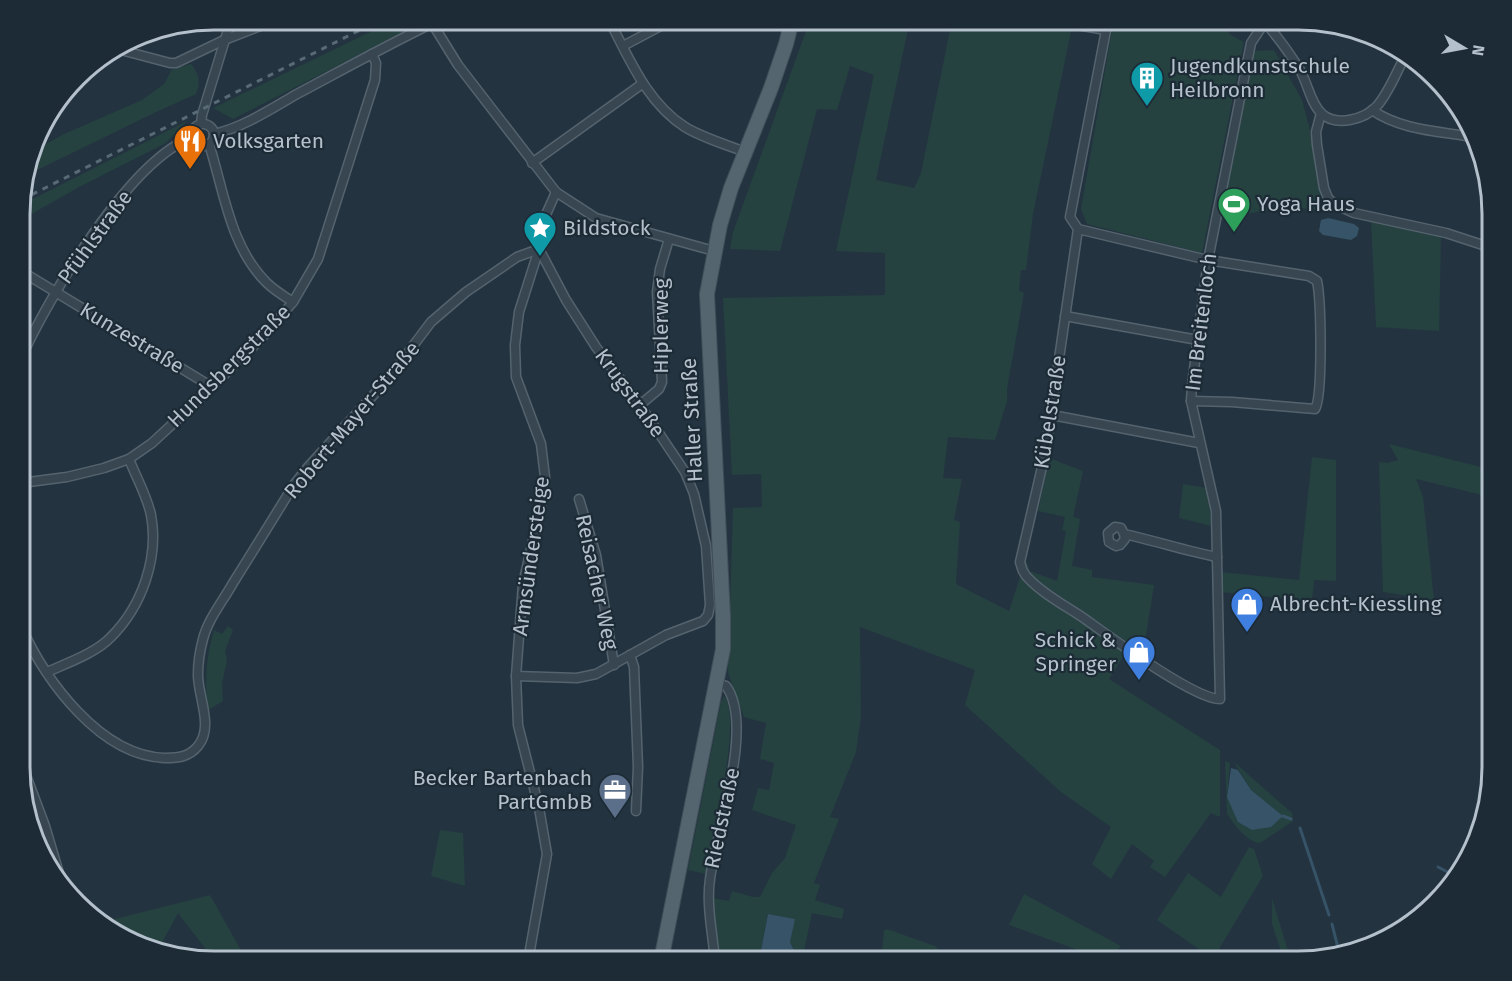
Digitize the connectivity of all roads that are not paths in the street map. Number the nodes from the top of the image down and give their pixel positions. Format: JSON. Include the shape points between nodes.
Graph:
{"nodes":[{"id":1,"x":228,"y":30,"type":"edge"},
{"id":2,"x":250,"y":30,"type":"edge"},
{"id":3,"x":419,"y":30,"type":"edge"},
{"id":4,"x":440,"y":30,"type":"edge"},
{"id":5,"x":614,"y":30,"type":"edge"},
{"id":6,"x":653,"y":30,"type":"edge"},
{"id":7,"x":796,"y":30,"type":"edge"},
{"id":8,"x":1106,"y":30,"type":"edge"},
{"id":9,"x":1259,"y":30,"type":"edge"},
{"id":10,"x":1271,"y":30,"type":"edge"},
{"id":11,"x":224,"y":40,"type":"junction"},
{"id":12,"x":623,"y":46,"type":"junction"},
{"id":13,"x":128,"y":52,"type":"edge"},
{"id":14,"x":372,"y":54,"type":"junction"},
{"id":15,"x":1402,"y":62,"type":"edge"},
{"id":16,"x":642,"y":84,"type":"junction"},
{"id":17,"x":1372,"y":110,"type":"junction"},
{"id":18,"x":1321,"y":113,"type":"junction"},
{"id":19,"x":201,"y":124,"type":"junction"},
{"id":20,"x":214,"y":134,"type":"junction"},
{"id":21,"x":1464,"y":136,"type":"edge"},
{"id":22,"x":193,"y":137,"type":"junction"},
{"id":23,"x":209,"y":144,"type":"junction"},
{"id":24,"x":745,"y":152,"type":"junction"},
{"id":25,"x":532,"y":163,"type":"junction"},
{"id":26,"x":556,"y":192,"type":"junction"},
{"id":27,"x":1078,"y":229,"type":"junction"},
{"id":28,"x":669,"y":238,"type":"junction"},
{"id":29,"x":1482,"y":245,"type":"edge"},
{"id":30,"x":539,"y":249,"type":"junction"},
{"id":31,"x":714,"y":251,"type":"junction"},
{"id":32,"x":1208,"y":260,"type":"junction"},
{"id":33,"x":30,"y":276,"type":"edge"},
{"id":34,"x":56,"y":291,"type":"junction"},
{"id":35,"x":293,"y":302,"type":"junction"},
{"id":36,"x":1065,"y":316,"type":"junction"},
{"id":37,"x":1198,"y":340,"type":"junction"},
{"id":38,"x":30,"y":341,"type":"edge"},
{"id":39,"x":213,"y":387,"type":"junction"},
{"id":40,"x":1191,"y":402,"type":"junction"},
{"id":41,"x":640,"y":405,"type":"junction"},
{"id":42,"x":1052,"y":416,"type":"junction"},
{"id":43,"x":1199,"y":443,"type":"junction"},
{"id":44,"x":129,"y":459,"type":"junction"},
{"id":45,"x":30,"y":482,"type":"edge"},
{"id":46,"x":579,"y":499,"type":"dead end"},
{"id":47,"x":1124,"y":534,"type":"dead end"},
{"id":48,"x":1217,"y":557,"type":"junction"},
{"id":49,"x":30,"y":645,"type":"edge"},
{"id":50,"x":630,"y":655,"type":"junction"},
{"id":51,"x":614,"y":665,"type":"junction"},
{"id":52,"x":47,"y":672,"type":"junction"},
{"id":53,"x":516,"y":676,"type":"junction"},
{"id":54,"x":717,"y":683,"type":"junction"},
{"id":55,"x":1220,"y":699,"type":"joint"},
{"id":56,"x":32,"y":792,"type":"edge"},
{"id":57,"x":636,"y":811,"type":"dead end"},
{"id":58,"x":54,"y":858,"type":"edge"},
{"id":59,"x":530,"y":951,"type":"edge"},
{"id":60,"x":662,"y":951,"type":"edge"},
{"id":61,"x":714,"y":951,"type":"edge"}],
"edges":[{"from":1,"to":11,"type":"street"},
{"from":2,"to":11,"type":"street"},
{"from":3,"to":14,"type":"street"},
{"from":4,"to":25,"type":"street","via":[[458,65]]},
{"from":5,"to":12,"type":"street"},
{"from":6,"to":12,"type":"street"},
{"from":7,"to":24,"type":"main road","name":"Haller Straße"},
{"from":8,"to":27,"type":"street","name":"Kübelstraße","via":[[1070,217]]},
{"from":9,"to":32,"type":"street","name":"Im Breitenloch","via":[[1251,43]]},
{"from":10,"to":18,"type":"street","via":[[1292,57]]},
{"from":11,"to":13,"type":"street","via":[[173,63]]},
{"from":11,"to":19,"type":"street"},
{"from":12,"to":16,"type":"street"},
{"from":14,"to":20,"type":"street","via":[[261,114]]},
{"from":14,"to":35,"type":"street","name":"Hundsbergstraße","via":[[375,80],[318,259]]},
{"from":15,"to":17,"type":"street","via":[[1386,94]]},
{"from":16,"to":24,"type":"street","via":[[686,128]]},
{"from":16,"to":25,"type":"street"},
{"from":17,"to":18,"type":"street","via":[[1347,120]]},
{"from":17,"to":21,"type":"street","via":[[1406,126]]},
{"from":18,"to":29,"type":"street","via":[[1317,145],[1324,188],[1334,204],[1354,213],[1446,232]]},
{"from":19,"to":20,"type":"street","via":[[211,127]]},
{"from":19,"to":22,"type":"street"},
{"from":20,"to":23,"type":"street"},
{"from":22,"to":23,"type":"street","via":[[199,145]]},
{"from":22,"to":34,"type":"street","name":"Pfühlstraße","via":[[173,146],[138,179],[88,242]]},
{"from":23,"to":35,"type":"street","via":[[241,247],[268,284]]},
{"from":24,"to":31,"type":"main road","name":"Haller Straße"},
{"from":25,"to":26,"type":"street"},
{"from":26,"to":28,"type":"street","via":[[597,218]]},
{"from":26,"to":30,"type":"street","name":"Armsündersteige","via":[[544,219]]},
{"from":27,"to":32,"type":"street"},
{"from":27,"to":36,"type":"street","name":"Kübelstraße"},
{"from":28,"to":31,"type":"street"},
{"from":28,"to":41,"type":"street","name":"Hiplerweg","via":[[657,291],[662,382]]},
{"from":30,"to":41,"type":"street","name":"Krugstraße","via":[[566,300]]},
{"from":30,"to":52,"type":"street","name":"Robert-Mayer-Straße","via":[[517,257],[431,322],[388,379],[293,486],[203,638],[198,676],[204,732],[188,755],[158,758],[118,744],[75,709]]},
{"from":30,"to":53,"type":"street","name":"Armsündersteige","via":[[519,312],[516,378],[541,444],[546,477],[523,584]]},
{"from":31,"to":54,"type":"main road","name":"Haller Straße","via":[[707,294],[723,616]]},
{"from":32,"to":37,"type":"street","name":"Im Breitenloch"},
{"from":32,"to":40,"type":"street","via":[[1309,276],[1317,281],[1318,399],[1311,410]]},
{"from":33,"to":34,"type":"street","name":"Kunzestraße"},
{"from":34,"to":38,"type":"street","name":"Pfühlstraße"},
{"from":34,"to":39,"type":"street","name":"Kunzestraße"},
{"from":35,"to":39,"type":"street","name":"Hundsbergstraße"},
{"from":36,"to":37,"type":"street"},
{"from":36,"to":42,"type":"street","name":"Kübelstraße"},
{"from":37,"to":40,"type":"street","name":"Im Breitenloch"},
{"from":39,"to":44,"type":"street","name":"Hundsbergstraße"},
{"from":40,"to":43,"type":"street","name":"Im Breitenloch"},
{"from":41,"to":50,"type":"street","name":"Krugstraße","via":[[685,472],[694,494],[706,546],[710,605],[708,615],[700,623],[666,635]]},
{"from":42,"to":43,"type":"street"},
{"from":42,"to":55,"type":"street","name":"Kübelstraße","via":[[1020,562],[1022,570],[1041,589],[1152,665],[1203,695]]},
{"from":43,"to":48,"type":"street","name":"Im Breitenloch","via":[[1216,512]]},
{"from":44,"to":45,"type":"street","name":"Hundsbergstraße","via":[[67,477]]},
{"from":44,"to":52,"type":"street","via":[[150,514],[150,568],[140,596],[106,642]]},
{"from":46,"to":51,"type":"street","name":"Reisacher Weg","via":[[596,555]]},
{"from":47,"to":48,"type":"street"},
{"from":48,"to":55,"type":"street","name":"Im Breitenloch"},
{"from":49,"to":52,"type":"street","name":"Robert-Mayer-Straße"},
{"from":50,"to":51,"type":"street"},
{"from":50,"to":57,"type":"street","via":[[634,667],[638,767]]},
{"from":51,"to":53,"type":"street","via":[[577,678]]},
{"from":53,"to":59,"type":"street","name":"Armsündersteige","via":[[518,725],[547,854]]},
{"from":54,"to":60,"type":"main road","name":"Haller Straße"},
{"from":54,"to":61,"type":"street","name":"Riedstraße","via":[[726,686],[732,696],[736,731],[735,757],[710,879]]},
{"from":56,"to":58,"type":"street"}]}
